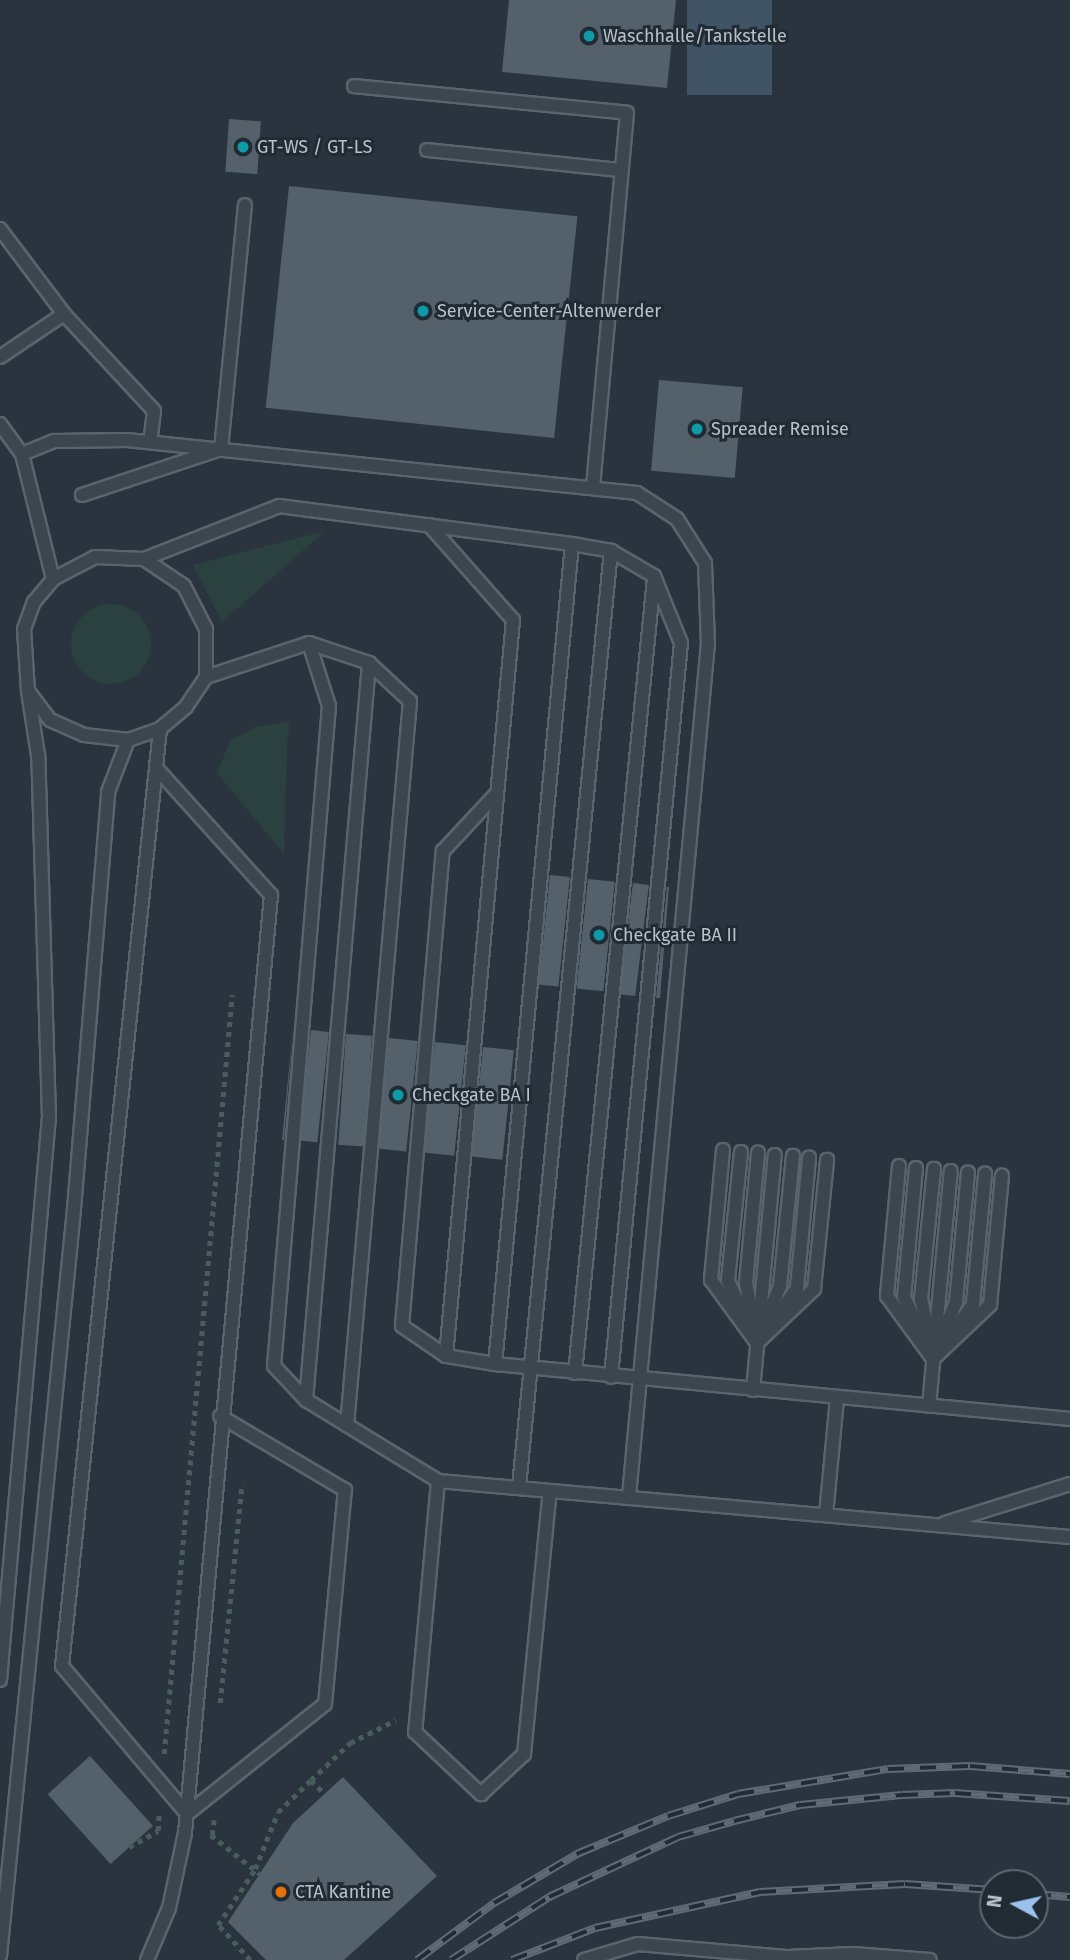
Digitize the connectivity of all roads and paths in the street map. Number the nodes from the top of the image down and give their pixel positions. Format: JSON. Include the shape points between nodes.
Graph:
{"nodes":[{"id":1,"x":354,"y":86,"type":"dead end"},
{"id":2,"x":427,"y":150,"type":"dead end"},
{"id":3,"x":621,"y":170,"type":"junction"},
{"id":4,"x":245,"y":205,"type":"dead end"},
{"id":5,"x":0,"y":229,"type":"edge"},
{"id":6,"x":64,"y":314,"type":"junction"},
{"id":7,"x":0,"y":357,"type":"edge"},
{"id":8,"x":0,"y":424,"type":"edge"},
{"id":9,"x":150,"y":442,"type":"junction"},
{"id":10,"x":221,"y":449,"type":"junction"},
{"id":11,"x":22,"y":454,"type":"junction"},
{"id":12,"x":593,"y":486,"type":"junction"},
{"id":13,"x":82,"y":495,"type":"dead end"},
{"id":14,"x":429,"y":525,"type":"junction"},
{"id":15,"x":572,"y":544,"type":"junction"},
{"id":16,"x":611,"y":551,"type":"junction"},
{"id":17,"x":144,"y":559,"type":"junction"},
{"id":18,"x":654,"y":576,"type":"junction"},
{"id":19,"x":53,"y":579,"type":"junction"},
{"id":20,"x":309,"y":643,"type":"junction"},
{"id":21,"x":369,"y":663,"type":"junction"},
{"id":22,"x":206,"y":677,"type":"junction"},
{"id":23,"x":28,"y":691,"type":"junction"},
{"id":24,"x":160,"y":729,"type":"junction"},
{"id":25,"x":128,"y":740,"type":"junction"},
{"id":26,"x":158,"y":769,"type":"junction"},
{"id":27,"x":497,"y":793,"type":"junction"},
{"id":28,"x":232,"y":995,"type":"dead end"},
{"id":29,"x":723,"y":1150,"type":"dead end"},
{"id":30,"x":741,"y":1152,"type":"dead end"},
{"id":31,"x":758,"y":1153,"type":"dead end"},
{"id":32,"x":775,"y":1155,"type":"dead end"},
{"id":33,"x":793,"y":1156,"type":"dead end"},
{"id":34,"x":809,"y":1158,"type":"dead end"},
{"id":35,"x":827,"y":1160,"type":"dead end"},
{"id":36,"x":899,"y":1166,"type":"dead end"},
{"id":37,"x":916,"y":1168,"type":"dead end"},
{"id":38,"x":934,"y":1169,"type":"dead end"},
{"id":39,"x":951,"y":1171,"type":"dead end"},
{"id":40,"x":968,"y":1173,"type":"dead end"},
{"id":41,"x":985,"y":1174,"type":"dead end"},
{"id":42,"x":1002,"y":1176,"type":"dead end"},
{"id":43,"x":757,"y":1343,"type":"junction"},
{"id":44,"x":446,"y":1356,"type":"junction"},
{"id":45,"x":933,"y":1359,"type":"junction"},
{"id":46,"x":495,"y":1364,"type":"junction"},
{"id":47,"x":531,"y":1368,"type":"junction"},
{"id":48,"x":575,"y":1373,"type":"junction"},
{"id":49,"x":611,"y":1377,"type":"junction"},
{"id":50,"x":640,"y":1380,"type":"junction"},
{"id":51,"x":753,"y":1390,"type":"junction"},
{"id":52,"x":837,"y":1398,"type":"junction"},
{"id":53,"x":306,"y":1401,"type":"junction"},
{"id":54,"x":929,"y":1406,"type":"junction"},
{"id":55,"x":220,"y":1416,"type":"junction"},
{"id":56,"x":1070,"y":1419,"type":"edge"},
{"id":57,"x":347,"y":1424,"type":"junction"},
{"id":58,"x":438,"y":1481,"type":"junction"},
{"id":59,"x":242,"y":1484,"type":"dead end"},
{"id":60,"x":1070,"y":1484,"type":"edge"},
{"id":61,"x":519,"y":1487,"type":"junction"},
{"id":62,"x":550,"y":1491,"type":"junction"},
{"id":63,"x":629,"y":1497,"type":"junction"},
{"id":64,"x":826,"y":1515,"type":"junction"},
{"id":65,"x":938,"y":1526,"type":"junction"},
{"id":66,"x":1070,"y":1537,"type":"edge"},
{"id":67,"x":0,"y":1680,"type":"edge"},
{"id":68,"x":219,"y":1712,"type":"dead end"},
{"id":69,"x":415,"y":1732,"type":"junction"},
{"id":70,"x":311,"y":1780,"type":"junction"},
{"id":71,"x":161,"y":1781,"type":"junction"},
{"id":72,"x":218,"y":1791,"type":"junction"},
{"id":73,"x":325,"y":1794,"type":"dead end"},
{"id":74,"x":187,"y":1814,"type":"junction"},
{"id":75,"x":158,"y":1831,"type":"junction"},
{"id":76,"x":184,"y":1833,"type":"junction"},
{"id":77,"x":212,"y":1835,"type":"junction"},
{"id":78,"x":129,"y":1847,"type":"dead end"},
{"id":79,"x":255,"y":1869,"type":"junction"},
{"id":80,"x":260,"y":1874,"type":"dead end"},
{"id":81,"x":0,"y":1956,"type":"edge"},
{"id":82,"x":147,"y":1960,"type":"edge"},
{"id":83,"x":250,"y":1960,"type":"edge"},
{"id":84,"x":584,"y":1960,"type":"edge"},
{"id":85,"x":930,"y":1960,"type":"edge"}],
"edges":[{"from":1,"to":3,"type":"lane","via":[[627,113]]},
{"from":2,"to":3,"type":"lane"},
{"from":3,"to":12,"type":"lane"},
{"from":4,"to":10,"type":"lane"},
{"from":5,"to":6,"type":"lane"},
{"from":6,"to":7,"type":"lane"},
{"from":6,"to":9,"type":"lane","via":[[154,411]]},
{"from":8,"to":11,"type":"lane"},
{"from":9,"to":10,"type":"lane"},
{"from":9,"to":11,"type":"lane","via":[[55,441]]},
{"from":10,"to":12,"type":"lane"},
{"from":10,"to":13,"type":"lane"},
{"from":11,"to":19,"type":"lane"},
{"from":12,"to":50,"type":"lane","via":[[637,493],[677,519],[705,563],[708,643]]},
{"from":14,"to":15,"type":"lane"},
{"from":14,"to":17,"type":"lane","via":[[279,506]]},
{"from":14,"to":27,"type":"lane","via":[[513,620]]},
{"from":15,"to":16,"type":"lane"},
{"from":15,"to":46,"type":"lane"},
{"from":16,"to":18,"type":"lane"},
{"from":16,"to":47,"type":"lane"},
{"from":17,"to":19,"type":"lane","via":[[95,557]]},
{"from":17,"to":22,"type":"lane","via":[[184,586],[206,629]]},
{"from":18,"to":48,"type":"lane"},
{"from":18,"to":49,"type":"lane","via":[[681,643]]},
{"from":19,"to":23,"type":"lane","via":[[34,602],[24,629]]},
{"from":20,"to":21,"type":"lane"},
{"from":20,"to":22,"type":"lane"},
{"from":20,"to":53,"type":"lane","via":[[329,706],[274,1366]]},
{"from":21,"to":53,"type":"lane"},
{"from":21,"to":57,"type":"lane","via":[[410,701]]},
{"from":22,"to":24,"type":"lane","via":[[186,707]]},
{"from":23,"to":25,"type":"lane","via":[[50,720],[84,735]]},
{"from":23,"to":67,"type":"lane","via":[[38,755],[49,1117]]},
{"from":24,"to":25,"type":"lane"},
{"from":24,"to":26,"type":"lane"},
{"from":25,"to":81,"type":"lane","via":[[108,792],[74,1209]]},
{"from":26,"to":55,"type":"lane","via":[[271,895]]},
{"from":26,"to":71,"type":"lane","via":[[62,1666]]},
{"from":27,"to":44,"type":"lane"},
{"from":27,"to":44,"type":"lane","via":[[443,851],[402,1326]]},
{"from":28,"to":71,"type":"path"},
{"from":29,"to":43,"type":"lane","via":[[711,1280]]},
{"from":30,"to":43,"type":"lane","via":[[728,1281]]},
{"from":31,"to":43,"type":"lane","via":[[746,1283]]},
{"from":32,"to":43,"type":"lane"},
{"from":33,"to":43,"type":"lane","via":[[780,1286]]},
{"from":34,"to":43,"type":"lane","via":[[797,1288]]},
{"from":35,"to":43,"type":"lane","via":[[814,1289]]},
{"from":36,"to":45,"type":"lane","via":[[887,1296]]},
{"from":37,"to":45,"type":"lane","via":[[904,1297]]},
{"from":38,"to":45,"type":"lane","via":[[921,1299]]},
{"from":39,"to":45,"type":"lane"},
{"from":40,"to":45,"type":"lane","via":[[956,1302]]},
{"from":41,"to":45,"type":"lane","via":[[973,1304]]},
{"from":42,"to":45,"type":"lane","via":[[990,1306]]},
{"from":43,"to":51,"type":"lane"},
{"from":44,"to":46,"type":"lane"},
{"from":45,"to":54,"type":"lane"},
{"from":46,"to":47,"type":"lane"},
{"from":47,"to":48,"type":"lane"},
{"from":47,"to":61,"type":"lane"},
{"from":48,"to":49,"type":"lane"},
{"from":49,"to":50,"type":"lane"},
{"from":50,"to":51,"type":"lane"},
{"from":50,"to":63,"type":"lane"},
{"from":51,"to":52,"type":"lane"},
{"from":52,"to":54,"type":"lane"},
{"from":52,"to":64,"type":"lane"},
{"from":53,"to":57,"type":"lane"},
{"from":54,"to":56,"type":"lane"},
{"from":55,"to":72,"type":"lane","via":[[345,1490],[325,1704]]},
{"from":55,"to":74,"type":"lane"},
{"from":57,"to":58,"type":"lane"},
{"from":58,"to":61,"type":"lane"},
{"from":58,"to":69,"type":"lane"},
{"from":59,"to":68,"type":"path"},
{"from":60,"to":65,"type":"lane"},
{"from":61,"to":62,"type":"lane"},
{"from":62,"to":63,"type":"lane"},
{"from":62,"to":69,"type":"lane","via":[[524,1754],[481,1794]]},
{"from":63,"to":64,"type":"lane"},
{"from":64,"to":65,"type":"lane"},
{"from":65,"to":66,"type":"lane"},
{"from":69,"to":70,"type":"path","via":[[395,1719],[350,1743]]},
{"from":70,"to":73,"type":"path"},
{"from":70,"to":79,"type":"path","via":[[278,1812]]},
{"from":71,"to":74,"type":"lane"},
{"from":71,"to":75,"type":"path"},
{"from":72,"to":74,"type":"lane"},
{"from":72,"to":77,"type":"path"},
{"from":74,"to":76,"type":"lane"},
{"from":75,"to":76,"type":"path"},
{"from":75,"to":78,"type":"path"},
{"from":76,"to":77,"type":"path"},
{"from":76,"to":82,"type":"lane","via":[[169,1908]]},
{"from":77,"to":79,"type":"path"},
{"from":79,"to":80,"type":"path"},
{"from":79,"to":83,"type":"path","via":[[218,1925]]},
{"from":84,"to":85,"type":"lane","via":[[638,1944],[788,1957],[853,1954]]}]}
